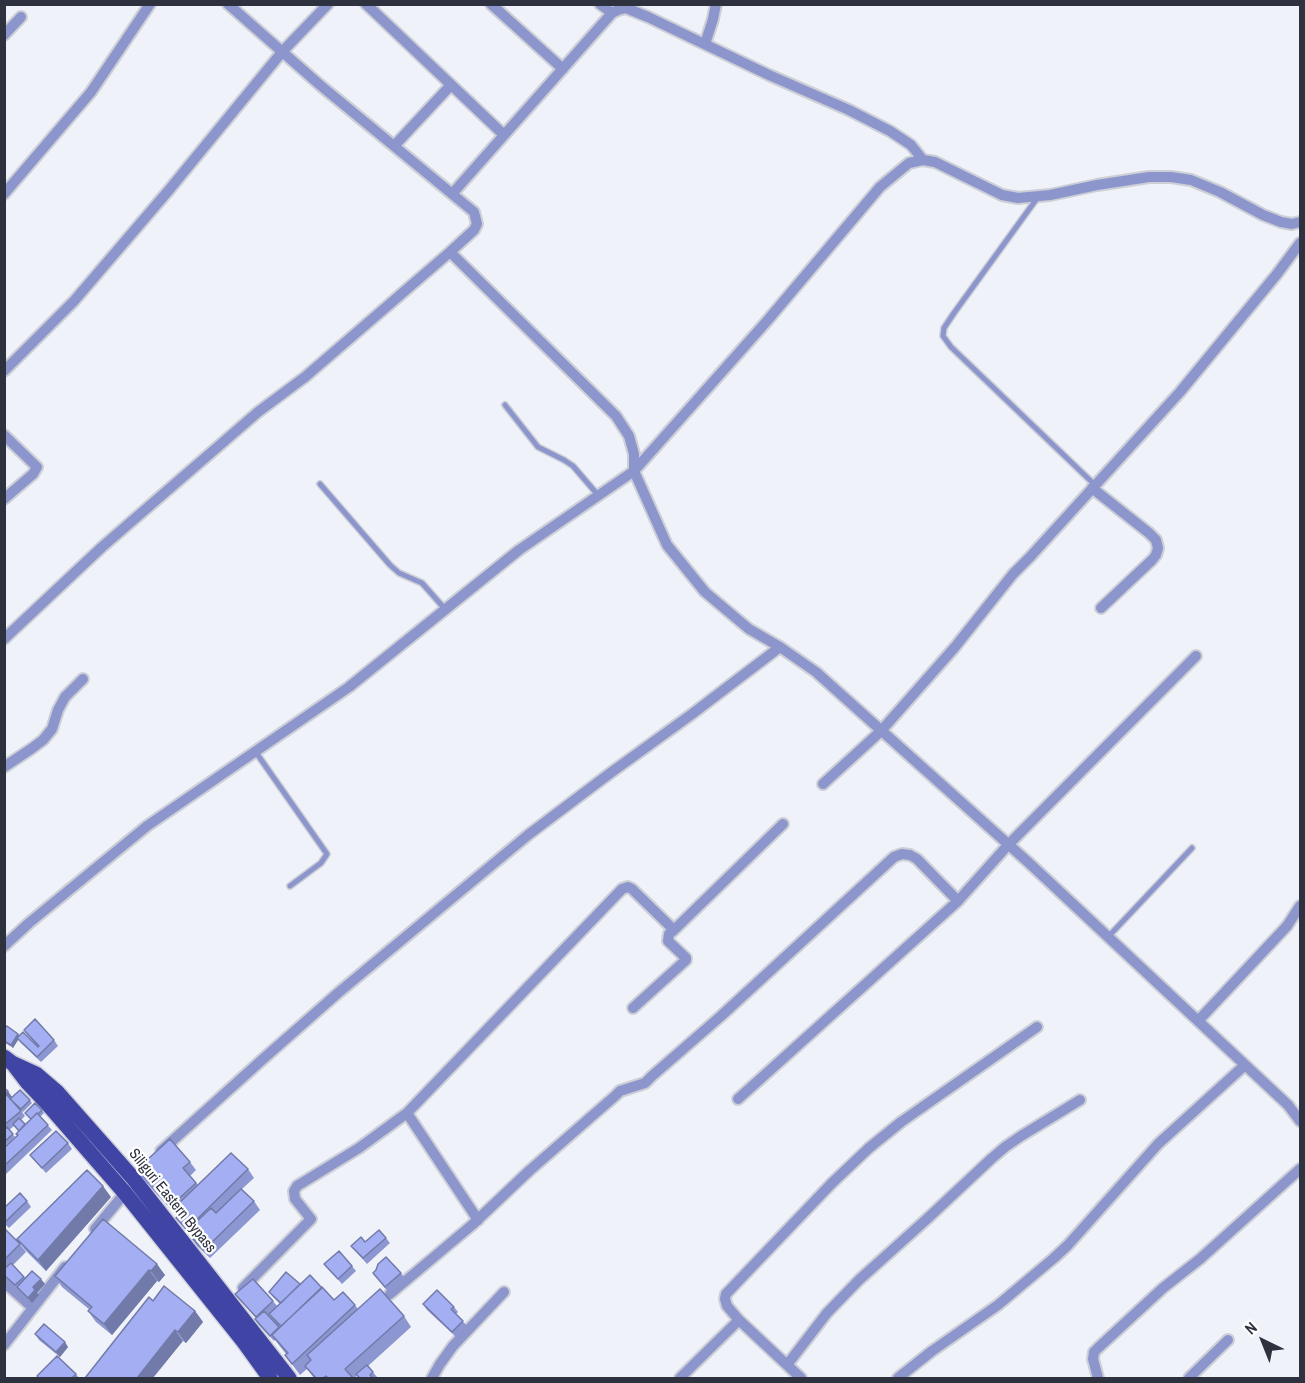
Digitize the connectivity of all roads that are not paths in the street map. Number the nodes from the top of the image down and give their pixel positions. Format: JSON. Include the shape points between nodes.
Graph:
{"nodes":[{"id":1,"x":150,"y":4,"type":"edge"},
{"id":2,"x":228,"y":4,"type":"edge"},
{"id":3,"x":328,"y":4,"type":"edge"},
{"id":4,"x":366,"y":4,"type":"edge"},
{"id":5,"x":491,"y":4,"type":"edge"},
{"id":6,"x":600,"y":4,"type":"edge"},
{"id":7,"x":716,"y":4,"type":"edge"},
{"id":8,"x":612,"y":14,"type":"junction"},
{"id":9,"x":21,"y":17,"type":"dead end"},
{"id":10,"x":4,"y":35,"type":"edge"},
{"id":11,"x":705,"y":45,"type":"junction"},
{"id":12,"x":282,"y":51,"type":"junction"},
{"id":13,"x":563,"y":69,"type":"junction"},
{"id":14,"x":451,"y":85,"type":"junction"},
{"id":15,"x":504,"y":135,"type":"junction"},
{"id":16,"x":394,"y":146,"type":"junction"},
{"id":17,"x":923,"y":160,"type":"junction"},
{"id":18,"x":4,"y":194,"type":"edge"},
{"id":19,"x":452,"y":194,"type":"junction"},
{"id":20,"x":1038,"y":196,"type":"junction"},
{"id":21,"x":1300,"y":222,"type":"edge"},
{"id":22,"x":1300,"y":243,"type":"edge"},
{"id":23,"x":450,"y":252,"type":"junction"},
{"id":24,"x":4,"y":370,"type":"edge"},
{"id":25,"x":505,"y":405,"type":"dead end"},
{"id":26,"x":4,"y":435,"type":"edge"},
{"id":27,"x":634,"y":471,"type":"junction"},
{"id":28,"x":320,"y":484,"type":"dead end"},
{"id":29,"x":1093,"y":486,"type":"junction"},
{"id":30,"x":598,"y":495,"type":"junction"},
{"id":31,"x":4,"y":499,"type":"edge"},
{"id":32,"x":1101,"y":608,"type":"dead end"},
{"id":33,"x":445,"y":609,"type":"junction"},
{"id":34,"x":4,"y":639,"type":"edge"},
{"id":35,"x":780,"y":647,"type":"junction"},
{"id":36,"x":1196,"y":656,"type":"dead end"},
{"id":37,"x":83,"y":679,"type":"dead end"},
{"id":38,"x":881,"y":731,"type":"junction"},
{"id":39,"x":255,"y":751,"type":"junction"},
{"id":40,"x":4,"y":767,"type":"edge"},
{"id":41,"x":823,"y":784,"type":"dead end"},
{"id":42,"x":783,"y":824,"type":"dead end"},
{"id":43,"x":1008,"y":845,"type":"junction"},
{"id":44,"x":1192,"y":848,"type":"dead end"},
{"id":45,"x":290,"y":886,"type":"dead end"},
{"id":46,"x":958,"y":901,"type":"junction"},
{"id":47,"x":1300,"y":906,"type":"edge"},
{"id":48,"x":674,"y":930,"type":"junction"},
{"id":49,"x":1108,"y":937,"type":"junction"},
{"id":50,"x":4,"y":946,"type":"edge"},
{"id":51,"x":633,"y":1008,"type":"dead end"},
{"id":52,"x":1198,"y":1021,"type":"junction"},
{"id":53,"x":1037,"y":1027,"type":"dead end"},
{"id":54,"x":8,"y":1060,"type":"edge"},
{"id":55,"x":1245,"y":1065,"type":"junction"},
{"id":56,"x":738,"y":1099,"type":"dead end"},
{"id":57,"x":1080,"y":1100,"type":"dead end"},
{"id":58,"x":407,"y":1113,"type":"junction"},
{"id":59,"x":1300,"y":1121,"type":"edge"},
{"id":60,"x":150,"y":1161,"type":"edge"},
{"id":61,"x":1300,"y":1169,"type":"edge"},
{"id":62,"x":125,"y":1193,"type":"junction"},
{"id":63,"x":478,"y":1220,"type":"junction"},
{"id":64,"x":92,"y":1234,"type":"edge"},
{"id":65,"x":71,"y":1258,"type":"edge"},
{"id":66,"x":4,"y":1282,"type":"edge"},
{"id":67,"x":504,"y":1292,"type":"dead end"},
{"id":68,"x":390,"y":1294,"type":"dead end"},
{"id":69,"x":230,"y":1302,"type":"junction"},
{"id":70,"x":33,"y":1308,"type":"junction"},
{"id":71,"x":739,"y":1320,"type":"junction"},
{"id":72,"x":1228,"y":1340,"type":"dead end"},
{"id":73,"x":4,"y":1345,"type":"edge"},
{"id":74,"x":786,"y":1365,"type":"junction"},
{"id":75,"x":270,"y":1378,"type":"edge"},
{"id":76,"x":289,"y":1378,"type":"edge"},
{"id":77,"x":432,"y":1378,"type":"edge"},
{"id":78,"x":680,"y":1378,"type":"edge"},
{"id":79,"x":801,"y":1378,"type":"edge"},
{"id":80,"x":898,"y":1378,"type":"edge"},
{"id":81,"x":1098,"y":1378,"type":"edge"},
{"id":82,"x":1189,"y":1378,"type":"edge"}],
"edges":[{"from":1,"to":18,"type":"street","via":[[91,92]]},
{"from":2,"to":12,"type":"street"},
{"from":3,"to":12,"type":"street"},
{"from":4,"to":14,"type":"street"},
{"from":5,"to":13,"type":"street"},
{"from":6,"to":8,"type":"street"},
{"from":7,"to":11,"type":"street"},
{"from":8,"to":11,"type":"street","via":[[626,8],[634,10]]},
{"from":8,"to":13,"type":"street"},
{"from":9,"to":10,"type":"street"},
{"from":11,"to":17,"type":"street","via":[[890,131]]},
{"from":12,"to":16,"type":"street"},
{"from":12,"to":24,"type":"street","via":[[74,301]]},
{"from":13,"to":15,"type":"street"},
{"from":14,"to":15,"type":"street"},
{"from":14,"to":16,"type":"street"},
{"from":15,"to":19,"type":"street"},
{"from":16,"to":19,"type":"street"},
{"from":17,"to":20,"type":"street","via":[[1002,195]]},
{"from":17,"to":27,"type":"street","via":[[909,164],[880,187]]},
{"from":19,"to":23,"type":"street","via":[[474,212],[477,224]]},
{"from":20,"to":21,"type":"street","via":[[1149,177],[1171,177],[1191,180],[1281,222]]},
{"from":20,"to":29,"type":"lane","via":[[954,313],[943,336]]},
{"from":22,"to":29,"type":"street","via":[[1180,392]]},
{"from":23,"to":27,"type":"street","via":[[616,416],[629,436]]},
{"from":23,"to":34,"type":"street","via":[[110,540]]},
{"from":25,"to":30,"type":"lane","via":[[538,447],[573,466]]},
{"from":26,"to":31,"type":"street","via":[[37,466]]},
{"from":27,"to":30,"type":"street"},
{"from":27,"to":35,"type":"street","via":[[667,545],[705,592],[749,629]]},
{"from":28,"to":33,"type":"lane","via":[[390,566],[422,583]]},
{"from":29,"to":32,"type":"street","via":[[1149,533],[1158,548],[1152,560]]},
{"from":29,"to":38,"type":"street","via":[[1012,574],[955,647]]},
{"from":30,"to":33,"type":"street","via":[[519,549]]},
{"from":33,"to":39,"type":"street","via":[[349,687]]},
{"from":35,"to":38,"type":"street","via":[[816,672]]},
{"from":35,"to":60,"type":"street","via":[[528,835],[338,993]]},
{"from":36,"to":43,"type":"street"},
{"from":37,"to":40,"type":"street","via":[[65,697],[52,729],[43,740]]},
{"from":38,"to":41,"type":"street"},
{"from":38,"to":43,"type":"street"},
{"from":39,"to":45,"type":"lane","via":[[327,854]]},
{"from":39,"to":50,"type":"street","via":[[147,826]]},
{"from":42,"to":48,"type":"street"},
{"from":43,"to":46,"type":"street"},
{"from":43,"to":49,"type":"street"},
{"from":44,"to":49,"type":"lane"},
{"from":46,"to":56,"type":"street"},
{"from":46,"to":63,"type":"street","via":[[917,859],[910,855],[894,857],[645,1083],[620,1091]]},
{"from":47,"to":52,"type":"street","via":[[1287,926]]},
{"from":48,"to":51,"type":"street","via":[[668,941],[686,960]]},
{"from":48,"to":58,"type":"street","via":[[632,889],[625,888]]},
{"from":49,"to":52,"type":"street"},
{"from":52,"to":55,"type":"street"},
{"from":53,"to":71,"type":"street","via":[[902,1122],[832,1183],[726,1294],[727,1306]]},
{"from":54,"to":62,"type":"main road","name":"Siliguri Eastern Bypass"},
{"from":54,"to":69,"type":"main road","name":"Siliguri Eastern Bypass","via":[[36,1074],[57,1092],[137,1173]]},
{"from":55,"to":59,"type":"street"},
{"from":55,"to":80,"type":"street","via":[[1158,1144],[1054,1258],[998,1305]]},
{"from":57,"to":74,"type":"street","via":[[991,1159],[859,1280]]},
{"from":58,"to":63,"type":"street"},
{"from":58,"to":69,"type":"street","via":[[297,1186],[295,1199],[311,1219]]},
{"from":61,"to":81,"type":"street","via":[[1094,1352]]},
{"from":62,"to":64,"type":"street"},
{"from":62,"to":75,"type":"main road","name":"Siliguri Eastern Bypass"},
{"from":63,"to":68,"type":"street"},
{"from":65,"to":70,"type":"street"},
{"from":66,"to":70,"type":"street"},
{"from":67,"to":77,"type":"street","via":[[453,1346]]},
{"from":69,"to":76,"type":"main road","name":"Siliguri Eastern Bypass"},
{"from":70,"to":73,"type":"street"},
{"from":71,"to":74,"type":"street"},
{"from":71,"to":78,"type":"street"},
{"from":72,"to":82,"type":"street"},
{"from":74,"to":79,"type":"street"}]}
